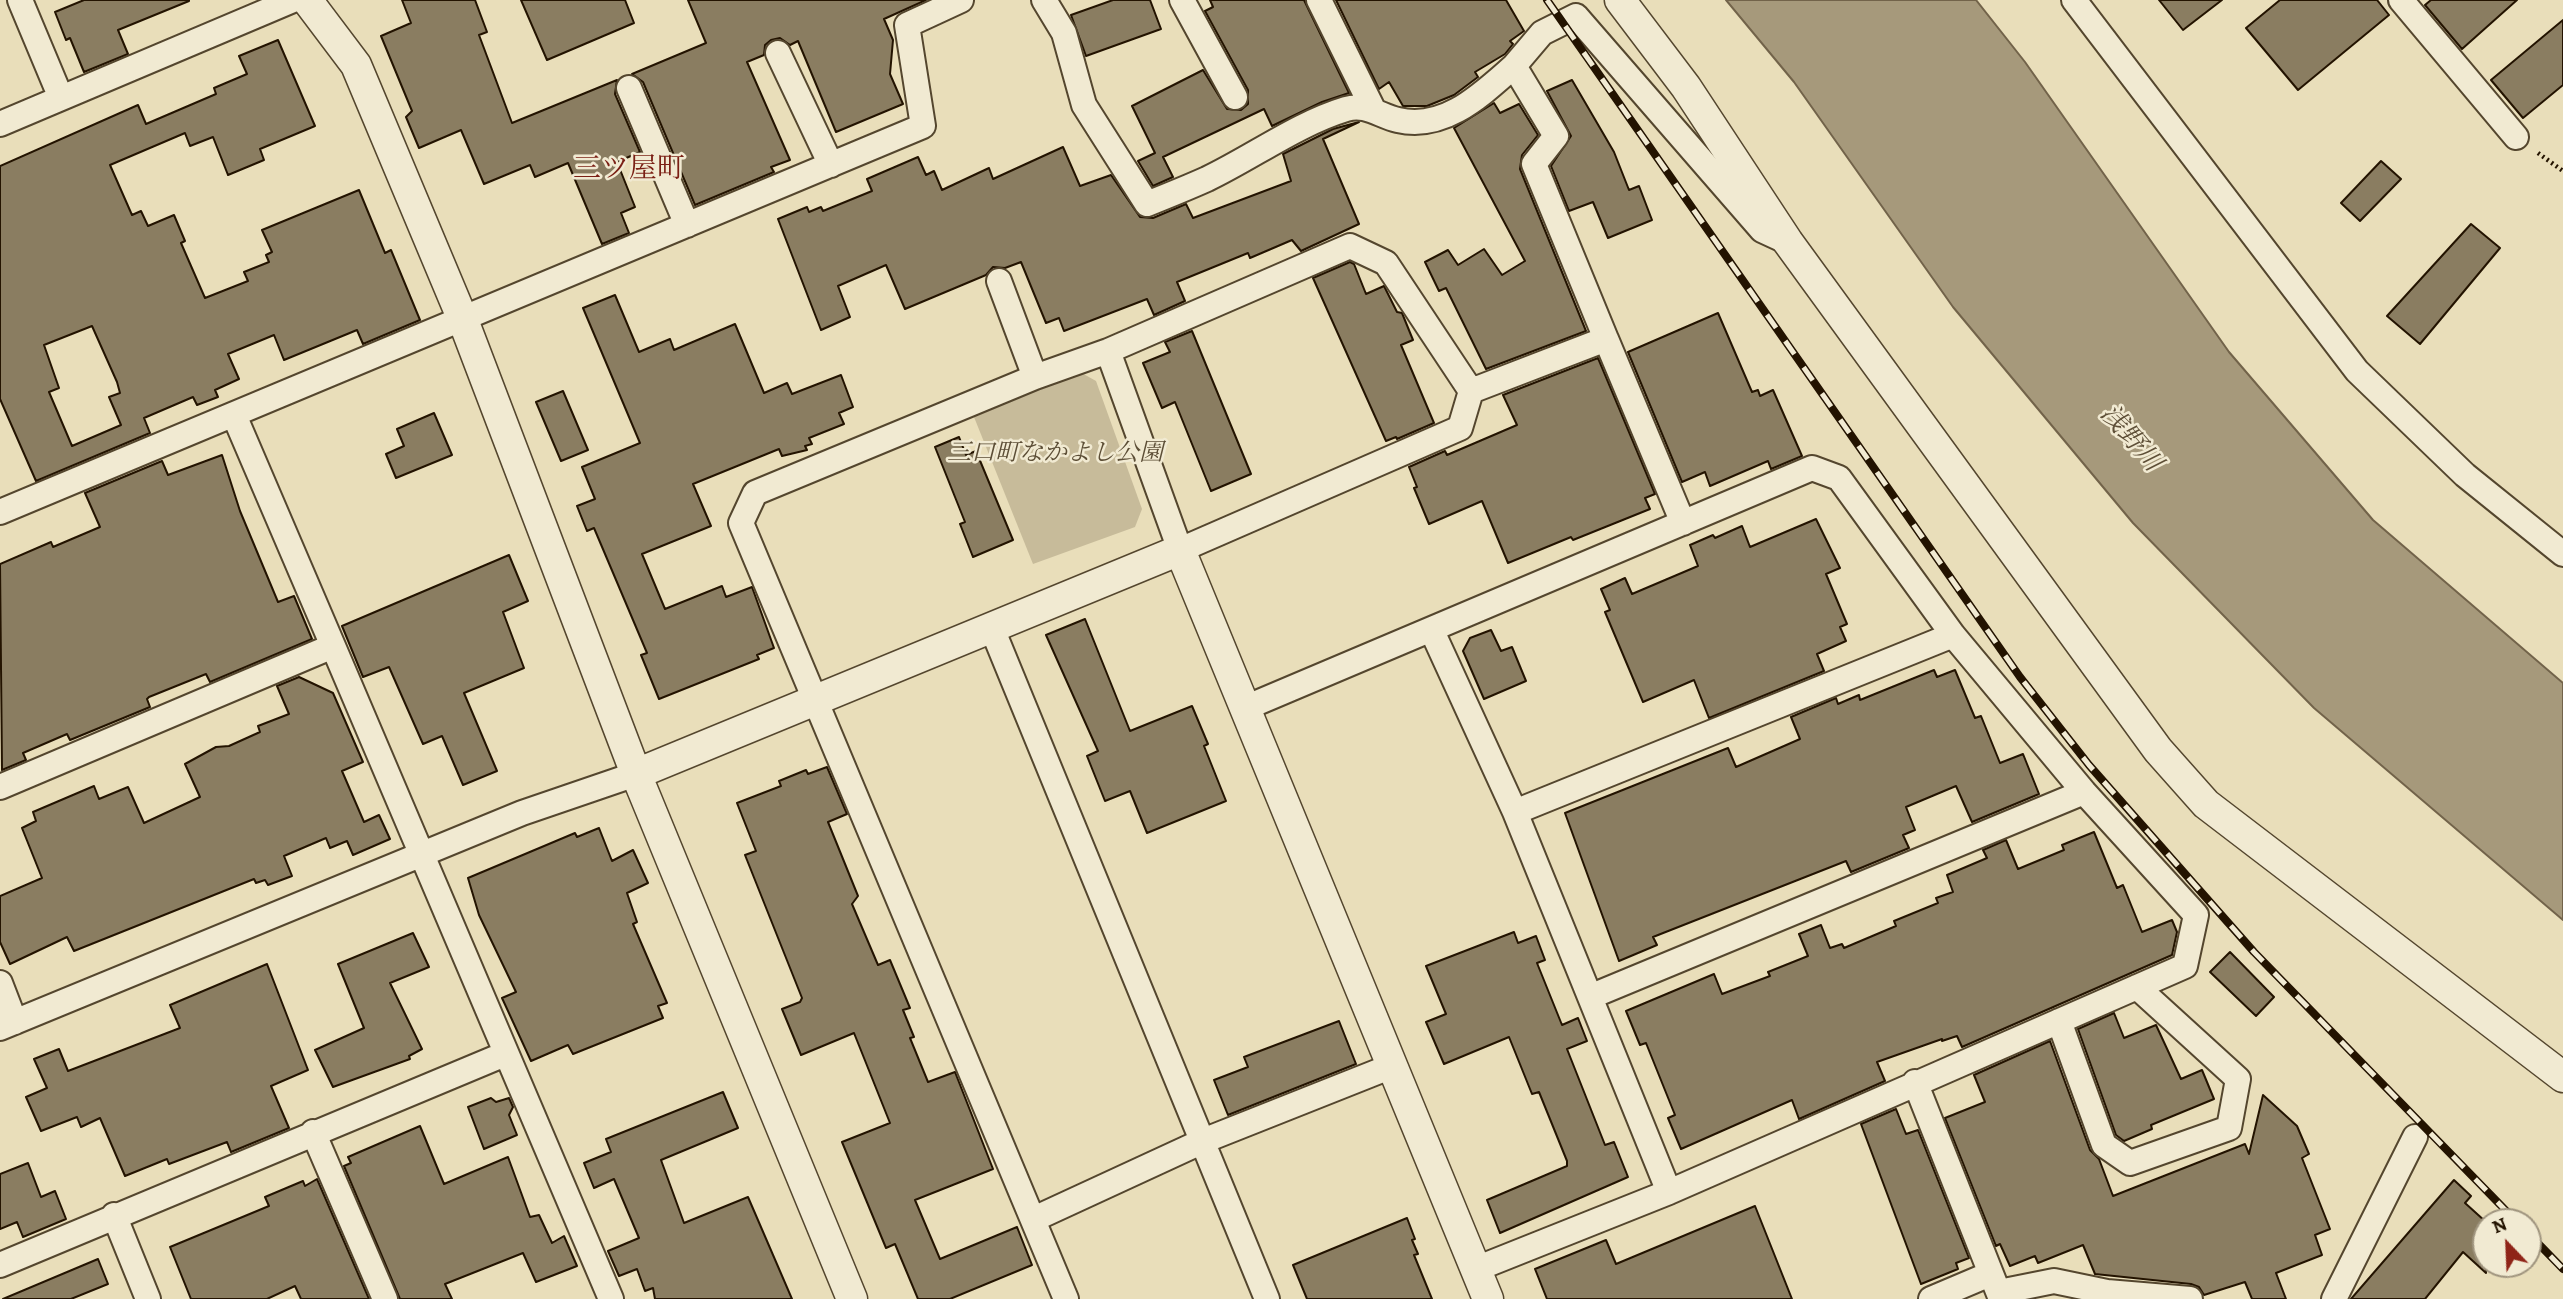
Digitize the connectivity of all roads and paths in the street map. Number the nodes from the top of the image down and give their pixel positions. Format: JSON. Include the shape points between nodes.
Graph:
{"nodes":[{"id":1,"x":20,"y":0,"type":"edge"},
{"id":2,"x":293,"y":0,"type":"edge"},
{"id":3,"x":307,"y":0,"type":"edge"},
{"id":4,"x":961,"y":0,"type":"edge"},
{"id":5,"x":1044,"y":0,"type":"edge"},
{"id":6,"x":1182,"y":0,"type":"edge"},
{"id":7,"x":1319,"y":0,"type":"edge"},
{"id":8,"x":1620,"y":0,"type":"edge"},
{"id":9,"x":2074,"y":0,"type":"edge"},
{"id":10,"x":2401,"y":0,"type":"edge"},
{"id":11,"x":778,"y":53,"type":"dead end"},
{"id":12,"x":1514,"y":66,"type":"junction"},
{"id":13,"x":629,"y":88,"type":"dead end"},
{"id":14,"x":1235,"y":97,"type":"dead end"},
{"id":15,"x":61,"y":98,"type":"junction"},
{"id":16,"x":1373,"y":109,"type":"junction"},
{"id":17,"x":0,"y":124,"type":"edge"},
{"id":18,"x":2516,"y":137,"type":"dead end"},
{"id":19,"x":831,"y":165,"type":"junction"},
{"id":20,"x":687,"y":225,"type":"junction"},
{"id":21,"x":1788,"y":242,"type":"junction"},
{"id":22,"x":999,"y":281,"type":"dead end"},
{"id":23,"x":463,"y":320,"type":"junction"},
{"id":24,"x":1606,"y":339,"type":"junction"},
{"id":25,"x":1108,"y":351,"type":"junction"},
{"id":26,"x":1035,"y":377,"type":"junction"},
{"id":27,"x":1471,"y":391,"type":"junction"},
{"id":28,"x":234,"y":415,"type":"junction"},
{"id":29,"x":0,"y":513,"type":"edge"},
{"id":30,"x":1683,"y":523,"type":"junction"},
{"id":31,"x":1180,"y":550,"type":"junction"},
{"id":32,"x":2563,"y":554,"type":"edge"},
{"id":33,"x":991,"y":626,"type":"junction"},
{"id":34,"x":1432,"y":631,"type":"junction"},
{"id":35,"x":1953,"y":635,"type":"junction"},
{"id":36,"x":333,"y":646,"type":"junction"},
{"id":37,"x":816,"y":698,"type":"junction"},
{"id":38,"x":1245,"y":708,"type":"junction"},
{"id":39,"x":636,"y":774,"type":"junction"},
{"id":40,"x":0,"y":787,"type":"edge"},
{"id":41,"x":2084,"y":792,"type":"junction"},
{"id":42,"x":1515,"y":812,"type":"junction"},
{"id":43,"x":424,"y":854,"type":"junction"},
{"id":44,"x":0,"y":983,"type":"edge"},
{"id":45,"x":2137,"y":987,"type":"junction"},
{"id":46,"x":1592,"y":996,"type":"junction"},
{"id":47,"x":2059,"y":1021,"type":"junction"},
{"id":48,"x":8,"y":1025,"type":"edge"},
{"id":49,"x":505,"y":1054,"type":"junction"},
{"id":50,"x":1392,"y":1066,"type":"junction"},
{"id":51,"x":2563,"y":1077,"type":"edge"},
{"id":52,"x":1915,"y":1082,"type":"junction"},
{"id":53,"x":313,"y":1132,"type":"junction"},
{"id":54,"x":2415,"y":1137,"type":"dead end"},
{"id":55,"x":1203,"y":1141,"type":"junction"},
{"id":56,"x":1669,"y":1192,"type":"junction"},
{"id":57,"x":114,"y":1215,"type":"junction"},
{"id":58,"x":1034,"y":1219,"type":"junction"},
{"id":59,"x":0,"y":1265,"type":"edge"},
{"id":60,"x":1476,"y":1269,"type":"junction"},
{"id":61,"x":1997,"y":1288,"type":"edge"},
{"id":62,"x":148,"y":1299,"type":"edge"},
{"id":63,"x":385,"y":1299,"type":"edge"},
{"id":64,"x":611,"y":1299,"type":"edge"},
{"id":65,"x":852,"y":1299,"type":"edge"},
{"id":66,"x":1066,"y":1299,"type":"edge"},
{"id":67,"x":1267,"y":1299,"type":"edge"},
{"id":68,"x":1488,"y":1299,"type":"edge"},
{"id":69,"x":1931,"y":1299,"type":"edge"},
{"id":70,"x":2190,"y":1299,"type":"edge"},
{"id":71,"x":2334,"y":1299,"type":"edge"}],
"edges":[{"from":1,"to":15,"type":"street"},
{"from":2,"to":15,"type":"street"},
{"from":3,"to":23,"type":"street","via":[[356,65]]},
{"from":4,"to":19,"type":"street","via":[[907,25],[923,126]]},
{"from":5,"to":16,"type":"street","via":[[1064,33],[1084,105],[1147,204],[1348,108]]},
{"from":6,"to":14,"type":"street"},
{"from":7,"to":16,"type":"street"},
{"from":8,"to":21,"type":"street","via":[[1686,87]]},
{"from":9,"to":32,"type":"street","via":[[2357,371],[2465,475]]},
{"from":10,"to":18,"type":"street"},
{"from":11,"to":19,"type":"street"},
{"from":12,"to":16,"type":"street","via":[[1476,99],[1438,120],[1398,120]]},
{"from":12,"to":21,"type":"street","via":[[1542,33],[1576,16],[1762,230]]},
{"from":12,"to":24,"type":"street","via":[[1556,136],[1534,164]]},
{"from":13,"to":20,"type":"street"},
{"from":15,"to":17,"type":"street"},
{"from":19,"to":20,"type":"street"},
{"from":20,"to":23,"type":"street"},
{"from":21,"to":51,"type":"street","via":[[2158,750],[2206,804]]},
{"from":22,"to":26,"type":"street"},
{"from":23,"to":28,"type":"street"},
{"from":23,"to":39,"type":"street"},
{"from":24,"to":27,"type":"street"},
{"from":24,"to":30,"type":"street"},
{"from":25,"to":26,"type":"street"},
{"from":25,"to":27,"type":"street","via":[[1350,246],[1386,263]]},
{"from":25,"to":31,"type":"street"},
{"from":26,"to":37,"type":"street","via":[[755,493],[741,523]]},
{"from":27,"to":31,"type":"street","via":[[1460,428]]},
{"from":28,"to":29,"type":"street"},
{"from":28,"to":36,"type":"street"},
{"from":30,"to":34,"type":"street"},
{"from":30,"to":35,"type":"street","via":[[1812,468],[1839,478]]},
{"from":31,"to":33,"type":"street"},
{"from":31,"to":38,"type":"street"},
{"from":33,"to":37,"type":"street"},
{"from":33,"to":55,"type":"street"},
{"from":34,"to":38,"type":"street"},
{"from":34,"to":42,"type":"street"},
{"from":35,"to":41,"type":"street"},
{"from":35,"to":42,"type":"street"},
{"from":36,"to":40,"type":"street"},
{"from":36,"to":43,"type":"street"},
{"from":37,"to":39,"type":"street"},
{"from":37,"to":58,"type":"street"},
{"from":38,"to":50,"type":"street"},
{"from":39,"to":43,"type":"street","via":[[522,813]]},
{"from":39,"to":65,"type":"street"},
{"from":41,"to":45,"type":"street","via":[[2196,915],[2185,966]]},
{"from":41,"to":46,"type":"street"},
{"from":42,"to":46,"type":"street"},
{"from":43,"to":48,"type":"street"},
{"from":43,"to":49,"type":"street"},
{"from":44,"to":48,"type":"street"},
{"from":45,"to":47,"type":"street"},
{"from":45,"to":47,"type":"street","via":[[2238,1079],[2229,1128],[2130,1163],[2104,1145]]},
{"from":46,"to":56,"type":"street"},
{"from":47,"to":52,"type":"street"},
{"from":49,"to":53,"type":"street"},
{"from":49,"to":64,"type":"street"},
{"from":50,"to":55,"type":"street"},
{"from":50,"to":60,"type":"street"},
{"from":52,"to":56,"type":"street"},
{"from":52,"to":61,"type":"street"},
{"from":53,"to":57,"type":"street"},
{"from":53,"to":63,"type":"street"},
{"from":54,"to":71,"type":"street"},
{"from":55,"to":58,"type":"street"},
{"from":55,"to":67,"type":"street"},
{"from":56,"to":60,"type":"street"},
{"from":57,"to":59,"type":"street"},
{"from":57,"to":62,"type":"street"},
{"from":58,"to":66,"type":"street"},
{"from":60,"to":68,"type":"street"},
{"from":61,"to":69,"type":"street"},
{"from":61,"to":70,"type":"street","via":[[2054,1281],[2106,1292]]}]}
